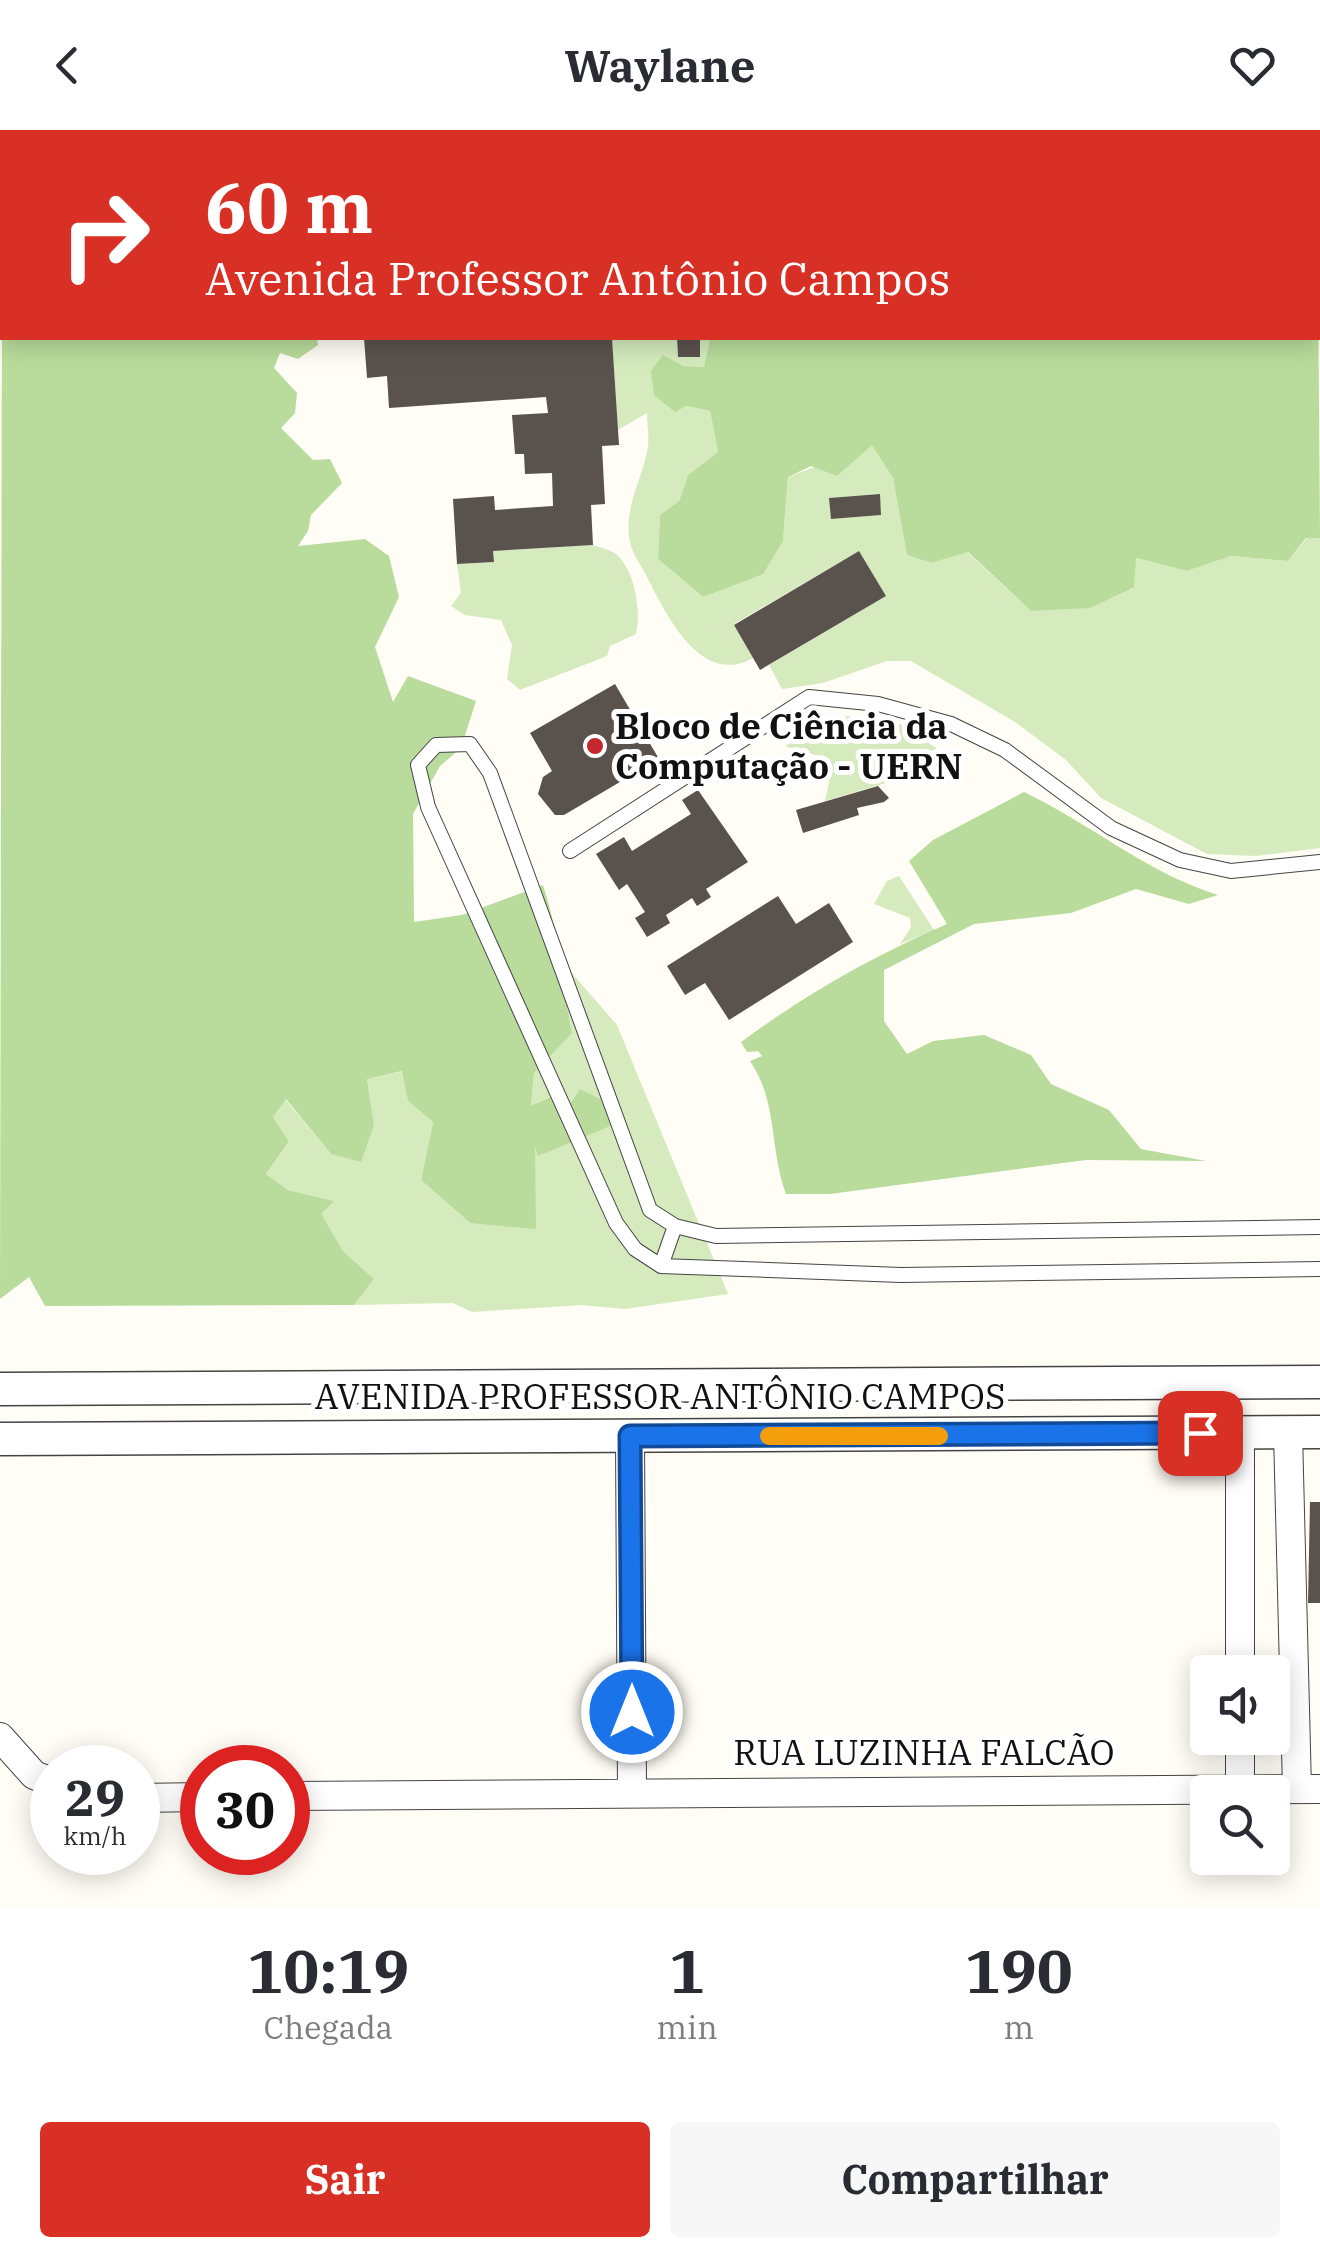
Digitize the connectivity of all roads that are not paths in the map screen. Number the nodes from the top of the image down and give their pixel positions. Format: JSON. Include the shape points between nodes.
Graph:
{"nodes":[{"id":1,"x":570,"y":851,"type":"dead end"},
{"id":2,"x":1320,"y":862,"type":"edge"},
{"id":3,"x":675,"y":1226,"type":"junction"},
{"id":4,"x":1320,"y":1228,"type":"edge"},
{"id":5,"x":661,"y":1266,"type":"junction"},
{"id":6,"x":1320,"y":1269,"type":"edge"},
{"id":7,"x":1320,"y":1382,"type":"edge"},
{"id":8,"x":968,"y":1383,"type":"junction"},
{"id":9,"x":1041,"y":1384,"type":"junction"},
{"id":10,"x":0,"y":1389,"type":"edge"},
{"id":11,"x":1044,"y":1433,"type":"junction"},
{"id":12,"x":1240,"y":1433,"type":"junction"},
{"id":13,"x":1304,"y":1433,"type":"edge"},
{"id":14,"x":630,"y":1436,"type":"junction"},
{"id":15,"x":964,"y":1436,"type":"junction"},
{"id":16,"x":0,"y":1439,"type":"edge"},
{"id":17,"x":1240,"y":1655,"type":"edge"},
{"id":18,"x":0,"y":1737,"type":"edge"},
{"id":19,"x":30,"y":1771,"type":"edge"},
{"id":20,"x":1190,"y":1788,"type":"edge"},
{"id":21,"x":1308,"y":1789,"type":"edge"},
{"id":22,"x":632,"y":1792,"type":"junction"},
{"id":23,"x":310,"y":1796,"type":"edge"}],
"edges":[{"from":1,"to":2,"type":"lane","via":[[810,697],[878,704],[951,724],[1004,750],[1111,828],[1180,860],[1230,870]]},
{"from":3,"to":4,"type":"lane","via":[[716,1236]]},
{"from":3,"to":5,"type":"lane"},
{"from":3,"to":5,"type":"lane","via":[[650,1210],[490,773],[470,744],[436,745],[418,765],[428,806],[616,1223],[635,1249]]},
{"from":5,"to":6,"type":"lane","via":[[901,1275]]},
{"from":7,"to":9,"type":"street","name":"AVENIDA PROFESSOR ANTÔNIO CAMPOS"},
{"from":8,"to":9,"type":"street","name":"AVENIDA PROFESSOR ANTÔNIO CAMPOS"},
{"from":8,"to":10,"type":"street","name":"AVENIDA PROFESSOR ANTÔNIO CAMPOS"},
{"from":8,"to":15,"type":"street"},
{"from":9,"to":11,"type":"street"},
{"from":11,"to":12,"type":"street","name":"AVENIDA PROFESSOR ANTÔNIO CAMPOS"},
{"from":11,"to":15,"type":"street","name":"AVENIDA PROFESSOR ANTÔNIO CAMPOS"},
{"from":12,"to":13,"type":"street","name":"AVENIDA PROFESSOR ANTÔNIO CAMPOS"},
{"from":12,"to":17,"type":"street"},
{"from":13,"to":21,"type":"street"},
{"from":14,"to":15,"type":"street","name":"AVENIDA PROFESSOR ANTÔNIO CAMPOS"},
{"from":14,"to":16,"type":"street","name":"AVENIDA PROFESSOR ANTÔNIO CAMPOS"},
{"from":14,"to":22,"type":"street"},
{"from":18,"to":19,"type":"street"},
{"from":20,"to":22,"type":"street","name":"RUA LUZINHA FALCÃO"},
{"from":22,"to":23,"type":"street","name":"RUA LUZINHA FALCÃO"}]}
